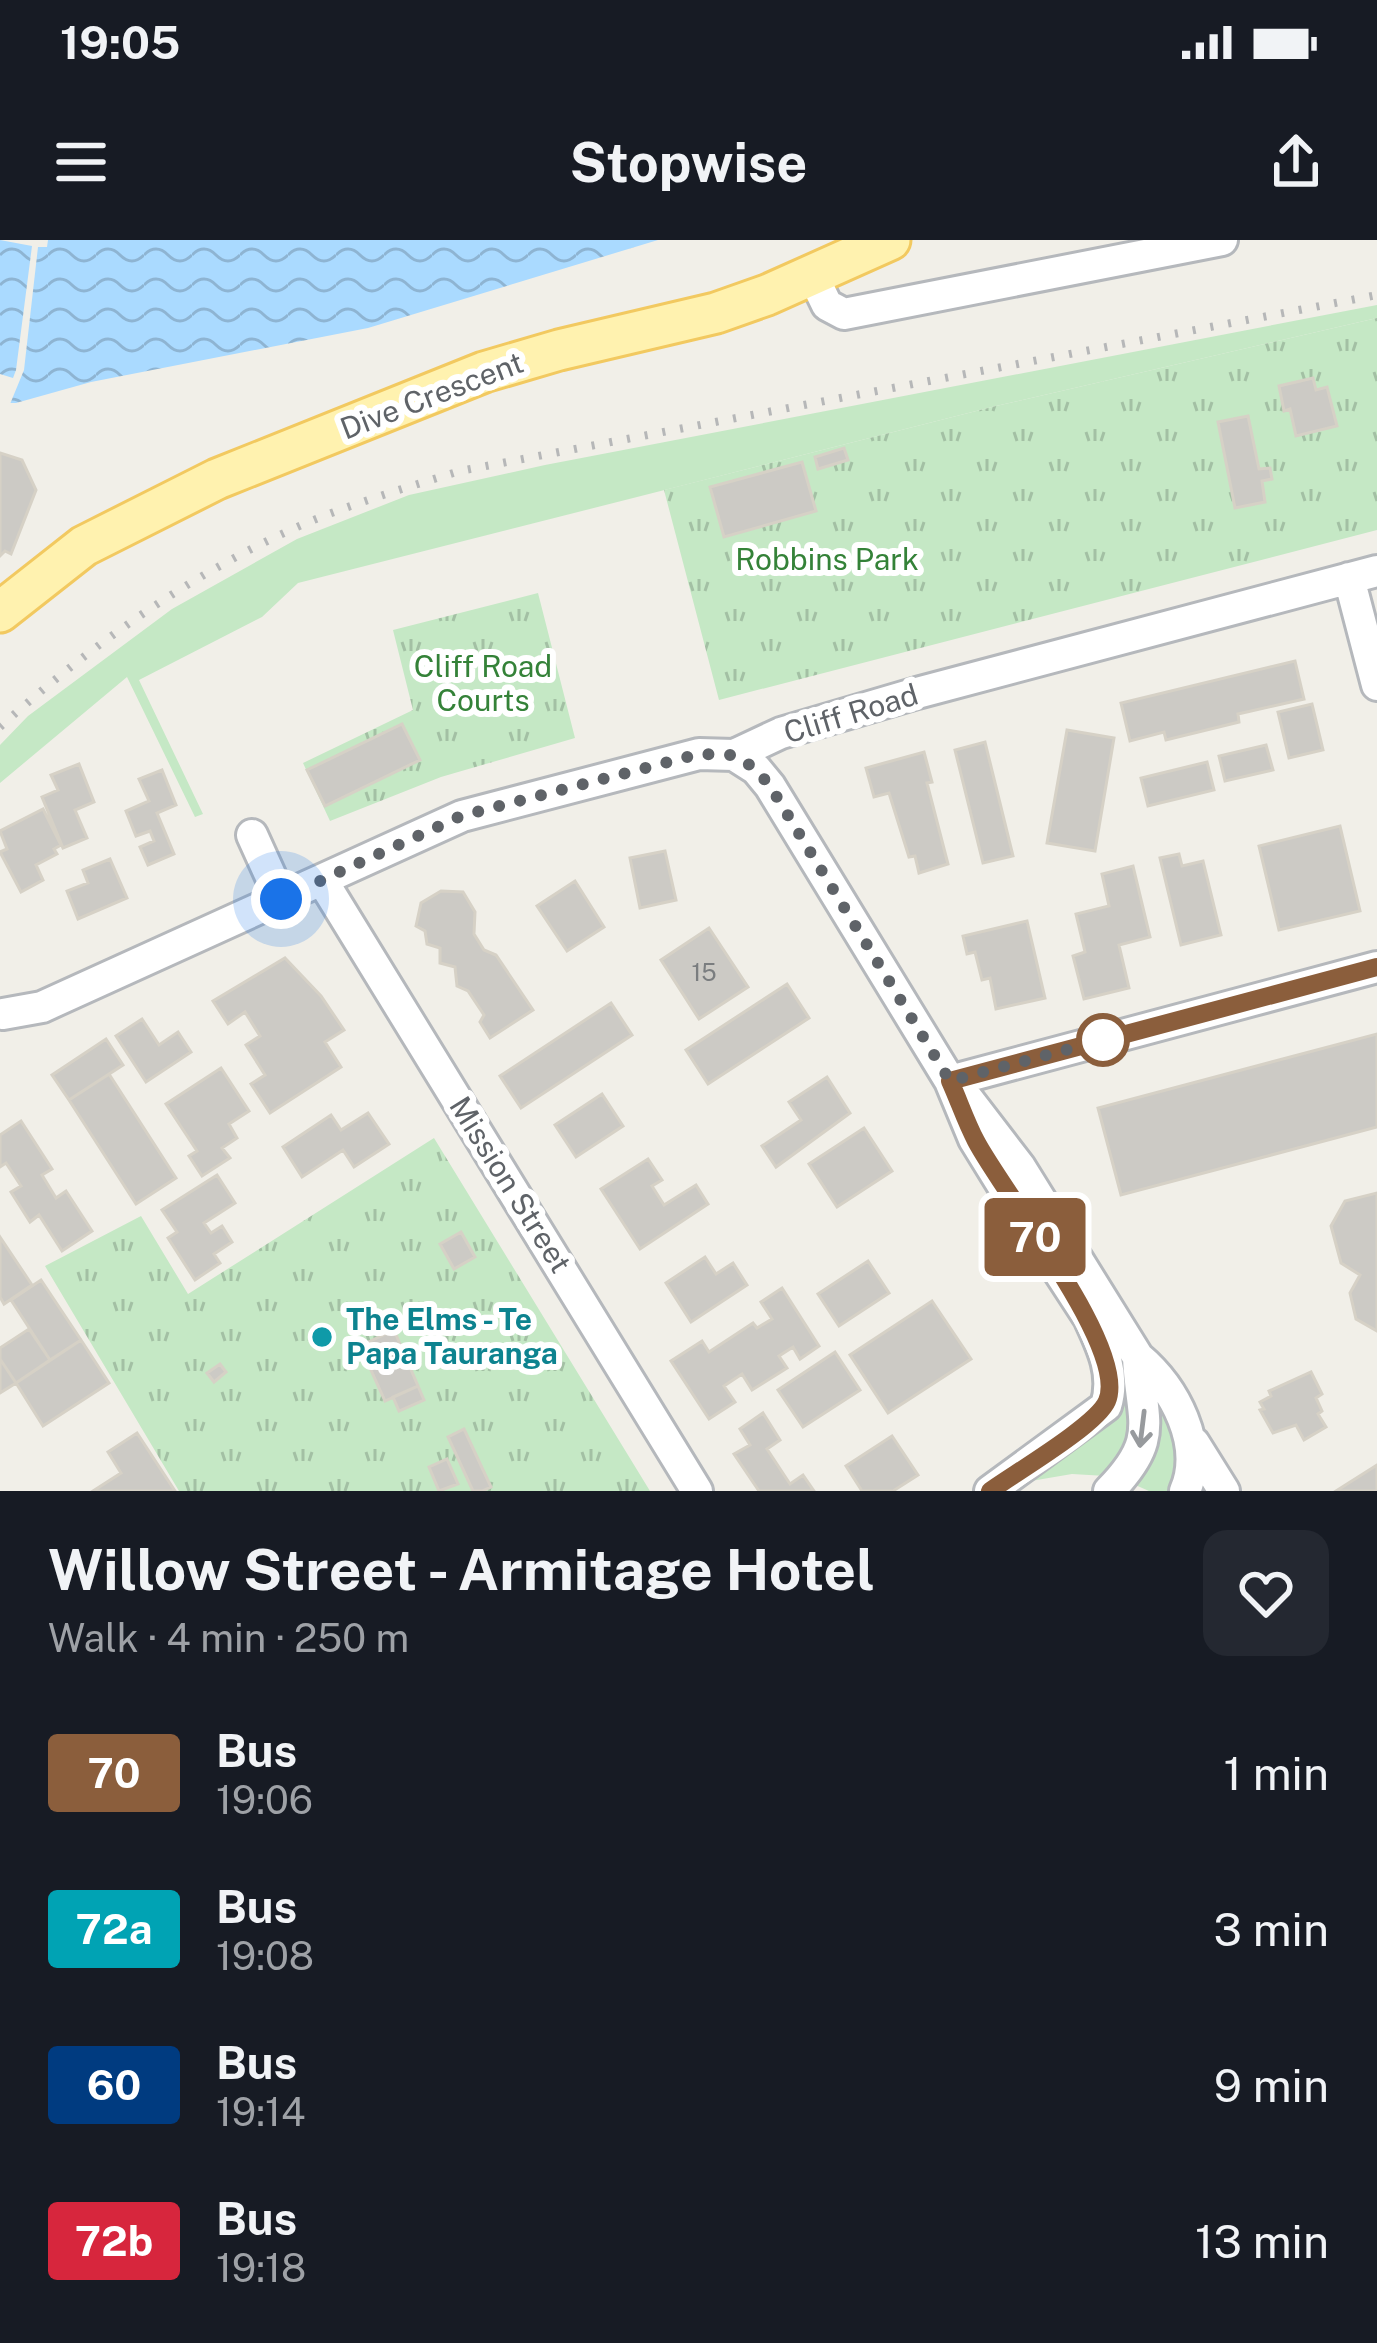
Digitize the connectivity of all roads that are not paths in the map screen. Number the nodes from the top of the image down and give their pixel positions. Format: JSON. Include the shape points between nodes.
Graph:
{"nodes":[{"id":1,"x":890,"y":240,"type":"edge"},
{"id":2,"x":1222,"y":240,"type":"edge"},
{"id":3,"x":812,"y":274,"type":"junction"},
{"id":4,"x":1363,"y":575,"type":"edge"},
{"id":5,"x":2,"y":607,"type":"edge"},
{"id":6,"x":1377,"y":685,"type":"edge"},
{"id":7,"x":734,"y":755,"type":"junction"},
{"id":8,"x":252,"y":835,"type":"dead end"},
{"id":9,"x":322,"y":880,"type":"junction"},
{"id":10,"x":281,"y":899,"type":"junction"},
{"id":11,"x":1377,"y":967,"type":"edge"},
{"id":12,"x":3,"y":1014,"type":"dead end"},
{"id":13,"x":950,"y":1081,"type":"junction"},
{"id":14,"x":1138,"y":1357,"type":"junction"},
{"id":15,"x":1190,"y":1438,"type":"junction"},
{"id":16,"x":697,"y":1491,"type":"edge"},
{"id":17,"x":990,"y":1491,"type":"edge"},
{"id":18,"x":1109,"y":1491,"type":"edge"},
{"id":19,"x":1185,"y":1491,"type":"edge"},
{"id":20,"x":1224,"y":1491,"type":"edge"}],
"edges":[{"from":1,"to":3,"type":"main road","name":"Dive Crescent"},
{"from":2,"to":3,"type":"street","via":[[844,314]]},
{"from":3,"to":5,"type":"main road","name":"Dive Crescent","via":[[716,313],[484,373],[217,479],[85,546]]},
{"from":4,"to":6,"type":"street"},
{"from":4,"to":7,"type":"street","name":"Cliff Road","via":[[850,712]]},
{"from":7,"to":9,"type":"street","name":"Cliff Road","via":[[699,754],[461,816]]},
{"from":7,"to":13,"type":"street","via":[[770,786]]},
{"from":8,"to":10,"type":"street"},
{"from":9,"to":10,"type":"street","name":"Cliff Road"},
{"from":9,"to":16,"type":"street","name":"Mission Street"},
{"from":10,"to":12,"type":"street","name":"Cliff Road","via":[[42,1007]]},
{"from":11,"to":13,"type":"street"},
{"from":13,"to":14,"type":"street","via":[[1020,1167]]},
{"from":13,"to":17,"type":"street","via":[[974,1139],[1088,1318],[1109,1373],[1110,1392],[1096,1416]]},
{"from":14,"to":15,"type":"street"},
{"from":14,"to":18,"type":"street","one_way":true,"via":[[1144,1440]]},
{"from":15,"to":19,"type":"street","via":[[1193,1472]]},
{"from":15,"to":20,"type":"street"}]}
